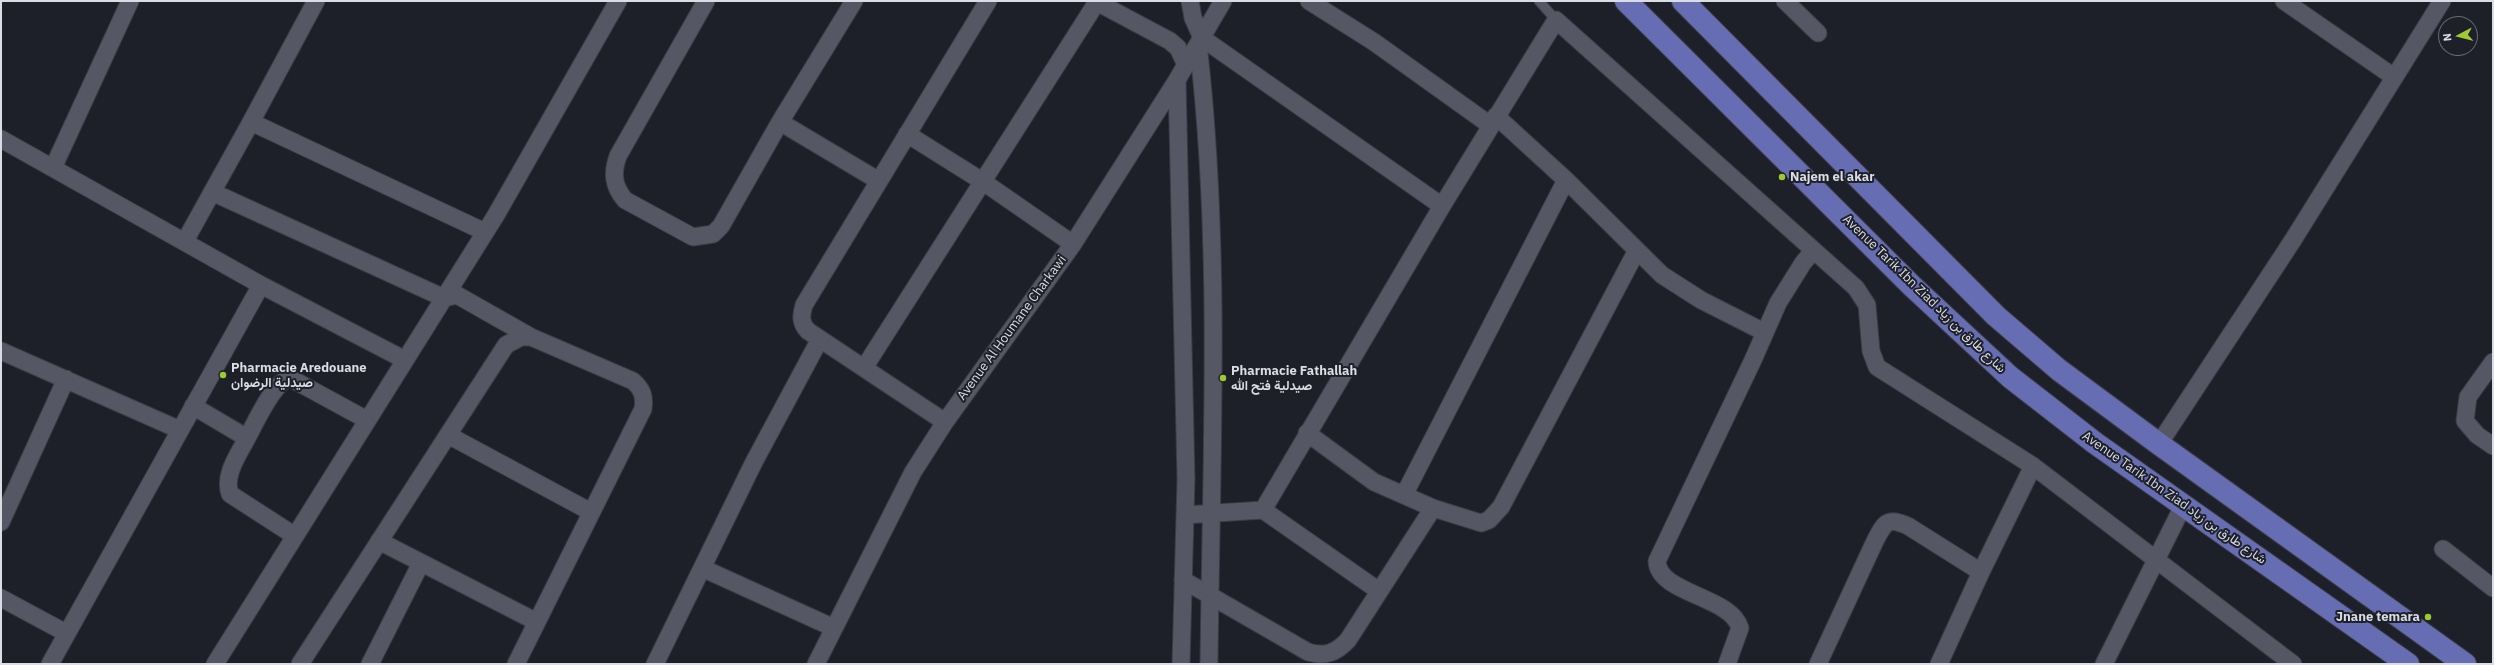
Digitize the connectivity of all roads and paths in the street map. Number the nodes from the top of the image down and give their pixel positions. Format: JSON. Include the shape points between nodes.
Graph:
{"nodes":[{"id":1,"x":130,"y":1,"type":"edge"},
{"id":2,"x":316,"y":1,"type":"edge"},
{"id":3,"x":618,"y":1,"type":"edge"},
{"id":4,"x":706,"y":1,"type":"edge"},
{"id":5,"x":854,"y":1,"type":"edge"},
{"id":6,"x":988,"y":1,"type":"edge"},
{"id":7,"x":1190,"y":1,"type":"edge"},
{"id":8,"x":1223,"y":1,"type":"edge"},
{"id":9,"x":1309,"y":1,"type":"edge"},
{"id":10,"x":1539,"y":1,"type":"edge"},
{"id":11,"x":1626,"y":1,"type":"edge"},
{"id":12,"x":1683,"y":1,"type":"edge"},
{"id":13,"x":1785,"y":1,"type":"edge"},
{"id":14,"x":2284,"y":1,"type":"edge"},
{"id":15,"x":2442,"y":1,"type":"edge"},
{"id":16,"x":1096,"y":2,"type":"edge"},
{"id":17,"x":1556,"y":20,"type":"junction"},
{"id":18,"x":1818,"y":33,"type":"dead end"},
{"id":19,"x":1200,"y":41,"type":"junction"},
{"id":20,"x":1186,"y":65,"type":"junction"},
{"id":21,"x":2394,"y":77,"type":"junction"},
{"id":22,"x":1178,"y":80,"type":"junction"},
{"id":23,"x":1493,"y":121,"type":"junction"},
{"id":24,"x":251,"y":122,"type":"junction"},
{"id":25,"x":780,"y":122,"type":"junction"},
{"id":26,"x":907,"y":134,"type":"junction"},
{"id":27,"x":1,"y":139,"type":"edge"},
{"id":28,"x":53,"y":168,"type":"junction"},
{"id":29,"x":1566,"y":180,"type":"junction"},
{"id":30,"x":878,"y":181,"type":"junction"},
{"id":31,"x":982,"y":181,"type":"junction"},
{"id":32,"x":212,"y":192,"type":"junction"},
{"id":33,"x":1442,"y":206,"type":"junction"},
{"id":34,"x":485,"y":232,"type":"junction"},
{"id":35,"x":185,"y":241,"type":"junction"},
{"id":36,"x":1073,"y":244,"type":"junction"},
{"id":37,"x":1813,"y":251,"type":"junction"},
{"id":38,"x":1636,"y":252,"type":"junction"},
{"id":39,"x":261,"y":285,"type":"junction"},
{"id":40,"x":444,"y":298,"type":"junction"},
{"id":41,"x":1764,"y":332,"type":"junction"},
{"id":42,"x":531,"y":338,"type":"junction"},
{"id":43,"x":820,"y":338,"type":"junction"},
{"id":44,"x":1,"y":351,"type":"edge"},
{"id":45,"x":405,"y":360,"type":"junction"},
{"id":46,"x":2493,"y":362,"type":"edge"},
{"id":47,"x":864,"y":368,"type":"junction"},
{"id":48,"x":66,"y":379,"type":"junction"},
{"id":49,"x":193,"y":406,"type":"junction"},
{"id":50,"x":367,"y":420,"type":"junction"},
{"id":51,"x":945,"y":422,"type":"junction"},
{"id":52,"x":180,"y":430,"type":"junction"},
{"id":53,"x":1307,"y":433,"type":"junction"},
{"id":54,"x":448,"y":435,"type":"junction"},
{"id":55,"x":248,"y":438,"type":"junction"},
{"id":56,"x":2159,"y":444,"type":"junction"},
{"id":57,"x":2493,"y":446,"type":"edge"},
{"id":58,"x":2033,"y":466,"type":"junction"},
{"id":59,"x":1404,"y":495,"type":"junction"},
{"id":60,"x":2184,"y":504,"type":"junction"},
{"id":61,"x":1433,"y":508,"type":"junction"},
{"id":62,"x":1263,"y":510,"type":"junction"},
{"id":63,"x":590,"y":512,"type":"junction"},
{"id":64,"x":1212,"y":514,"type":"junction"},
{"id":65,"x":1185,"y":515,"type":"junction"},
{"id":66,"x":1,"y":522,"type":"edge"},
{"id":67,"x":295,"y":536,"type":"junction"},
{"id":68,"x":380,"y":541,"type":"junction"},
{"id":69,"x":2443,"y":549,"type":"dead end"},
{"id":70,"x":2156,"y":560,"type":"junction"},
{"id":71,"x":421,"y":563,"type":"junction"},
{"id":72,"x":702,"y":568,"type":"junction"},
{"id":73,"x":1981,"y":572,"type":"junction"},
{"id":74,"x":1183,"y":580,"type":"junction"},
{"id":75,"x":2493,"y":588,"type":"edge"},
{"id":76,"x":1379,"y":592,"type":"junction"},
{"id":77,"x":1210,"y":595,"type":"junction"},
{"id":78,"x":1,"y":598,"type":"edge"},
{"id":79,"x":535,"y":621,"type":"junction"},
{"id":80,"x":834,"y":628,"type":"junction"},
{"id":81,"x":66,"y":633,"type":"junction"},
{"id":82,"x":50,"y":664,"type":"edge"},
{"id":83,"x":216,"y":664,"type":"edge"},
{"id":84,"x":300,"y":664,"type":"edge"},
{"id":85,"x":370,"y":664,"type":"edge"},
{"id":86,"x":516,"y":664,"type":"edge"},
{"id":87,"x":655,"y":664,"type":"edge"},
{"id":88,"x":816,"y":664,"type":"edge"},
{"id":89,"x":1181,"y":664,"type":"edge"},
{"id":90,"x":1209,"y":664,"type":"edge"},
{"id":91,"x":1727,"y":664,"type":"edge"},
{"id":92,"x":1818,"y":664,"type":"edge"},
{"id":93,"x":1939,"y":664,"type":"edge"},
{"id":94,"x":2104,"y":664,"type":"edge"},
{"id":95,"x":2293,"y":664,"type":"edge"},
{"id":96,"x":2408,"y":664,"type":"edge"},
{"id":97,"x":2465,"y":664,"type":"edge"}],
"edges":[{"from":1,"to":28,"type":"street"},
{"from":2,"to":24,"type":"street"},
{"from":3,"to":34,"type":"street"},
{"from":4,"to":25,"type":"street","via":[[618,156],[614,168],[617,191],[625,200],[693,237],[713,234],[721,226]]},
{"from":5,"to":25,"type":"street"},
{"from":6,"to":26,"type":"street"},
{"from":7,"to":19,"type":"street"},
{"from":8,"to":19,"type":"street","name":"Avenue Al Houmane Charkawi"},
{"from":9,"to":23,"type":"street"},
{"from":10,"to":17,"type":"lane"},
{"from":11,"to":60,"type":"main road","name":"Avenue Tarik Ibn Ziad شارع طارق بن زياد","via":[[1970,340],[2059,416]]},
{"from":12,"to":56,"type":"main road","via":[[1996,316],[2059,370]]},
{"from":13,"to":18,"type":"street"},
{"from":14,"to":21,"type":"street"},
{"from":15,"to":21,"type":"street"},
{"from":16,"to":20,"type":"street","via":[[1170,41],[1178,48]]},
{"from":16,"to":31,"type":"street"},
{"from":17,"to":23,"type":"street"},
{"from":17,"to":37,"type":"street"},
{"from":19,"to":20,"type":"street","name":"Avenue Al Houmane Charkawi"},
{"from":19,"to":33,"type":"street"},
{"from":19,"to":64,"type":"street","via":[[1214,316]]},
{"from":20,"to":22,"type":"street","name":"Avenue Al Houmane Charkawi"},
{"from":21,"to":56,"type":"street","via":[[2293,240]]},
{"from":22,"to":36,"type":"street","name":"Avenue Al Houmane Charkawi"},
{"from":22,"to":65,"type":"street"},
{"from":23,"to":29,"type":"street"},
{"from":23,"to":33,"type":"street"},
{"from":24,"to":32,"type":"street"},
{"from":24,"to":34,"type":"street"},
{"from":25,"to":30,"type":"street"},
{"from":26,"to":30,"type":"street"},
{"from":26,"to":31,"type":"street"},
{"from":27,"to":28,"type":"street"},
{"from":28,"to":35,"type":"street"},
{"from":29,"to":38,"type":"street"},
{"from":29,"to":59,"type":"street"},
{"from":30,"to":43,"type":"street","via":[[804,305],[803,326]]},
{"from":31,"to":36,"type":"street"},
{"from":31,"to":47,"type":"street"},
{"from":32,"to":35,"type":"street"},
{"from":32,"to":40,"type":"street"},
{"from":33,"to":53,"type":"street"},
{"from":34,"to":40,"type":"street"},
{"from":35,"to":39,"type":"street"},
{"from":36,"to":51,"type":"street","name":"Avenue Al Houmane Charkawi"},
{"from":37,"to":41,"type":"street","via":[[1791,280]]},
{"from":37,"to":58,"type":"street","via":[[1863,297],[1869,313],[1871,351],[1877,367]]},
{"from":38,"to":41,"type":"street","via":[[1662,276],[1701,300]]},
{"from":38,"to":61,"type":"street","via":[[1496,513],[1489,520],[1481,522]]},
{"from":39,"to":45,"type":"street"},
{"from":39,"to":49,"type":"street"},
{"from":40,"to":42,"type":"street","via":[[456,295]]},
{"from":40,"to":45,"type":"street"},
{"from":41,"to":91,"type":"street","via":[[1656,561],[1658,569],[1668,580],[1735,616],[1740,628]]},
{"from":42,"to":54,"type":"street","via":[[521,337],[506,344]]},
{"from":42,"to":63,"type":"street","via":[[633,381],[643,394],[643,408]]},
{"from":43,"to":47,"type":"street"},
{"from":43,"to":72,"type":"street","via":[[754,462]]},
{"from":44,"to":48,"type":"street"},
{"from":45,"to":50,"type":"street"},
{"from":46,"to":57,"type":"street","via":[[2468,397],[2464,421],[2477,435]]},
{"from":47,"to":51,"type":"street"},
{"from":48,"to":52,"type":"street"},
{"from":48,"to":66,"type":"street"},
{"from":49,"to":52,"type":"street"},
{"from":49,"to":55,"type":"street"},
{"from":50,"to":55,"type":"street","via":[[290,378],[283,380],[276,387]]},
{"from":50,"to":67,"type":"street"},
{"from":51,"to":80,"type":"street","name":"Avenue Al Houmane Charkawi","via":[[913,472]]},
{"from":52,"to":81,"type":"street"},
{"from":53,"to":59,"type":"street","via":[[1374,482]]},
{"from":53,"to":62,"type":"street"},
{"from":54,"to":63,"type":"street"},
{"from":54,"to":68,"type":"street"},
{"from":55,"to":67,"type":"street","via":[[229,475],[227,487],[230,494]]},
{"from":56,"to":97,"type":"main road"},
{"from":58,"to":70,"type":"street"},
{"from":58,"to":73,"type":"street"},
{"from":59,"to":61,"type":"street"},
{"from":60,"to":70,"type":"street"},
{"from":60,"to":96,"type":"main road","name":"Avenue Tarik Ibn Ziad شارع طارق بن زياد"},
{"from":61,"to":76,"type":"street"},
{"from":62,"to":64,"type":"street"},
{"from":62,"to":76,"type":"street"},
{"from":63,"to":79,"type":"street"},
{"from":64,"to":65,"type":"street"},
{"from":64,"to":77,"type":"street"},
{"from":65,"to":74,"type":"street"},
{"from":67,"to":83,"type":"street"},
{"from":68,"to":71,"type":"street"},
{"from":68,"to":84,"type":"street"},
{"from":69,"to":75,"type":"street"},
{"from":70,"to":94,"type":"street"},
{"from":70,"to":95,"type":"street"},
{"from":71,"to":79,"type":"street"},
{"from":71,"to":85,"type":"street"},
{"from":72,"to":80,"type":"street"},
{"from":72,"to":87,"type":"street"},
{"from":73,"to":92,"type":"street","via":[[1908,526],[1890,521],[1875,541]]},
{"from":73,"to":93,"type":"street"},
{"from":74,"to":77,"type":"street"},
{"from":74,"to":89,"type":"street"},
{"from":76,"to":77,"type":"street","via":[[1348,640],[1335,652],[1327,654],[1308,652]]},
{"from":77,"to":90,"type":"street"},
{"from":78,"to":81,"type":"street"},
{"from":79,"to":86,"type":"street"},
{"from":80,"to":88,"type":"street","name":"Avenue Al Houmane Charkawi"},
{"from":81,"to":82,"type":"street"}]}
